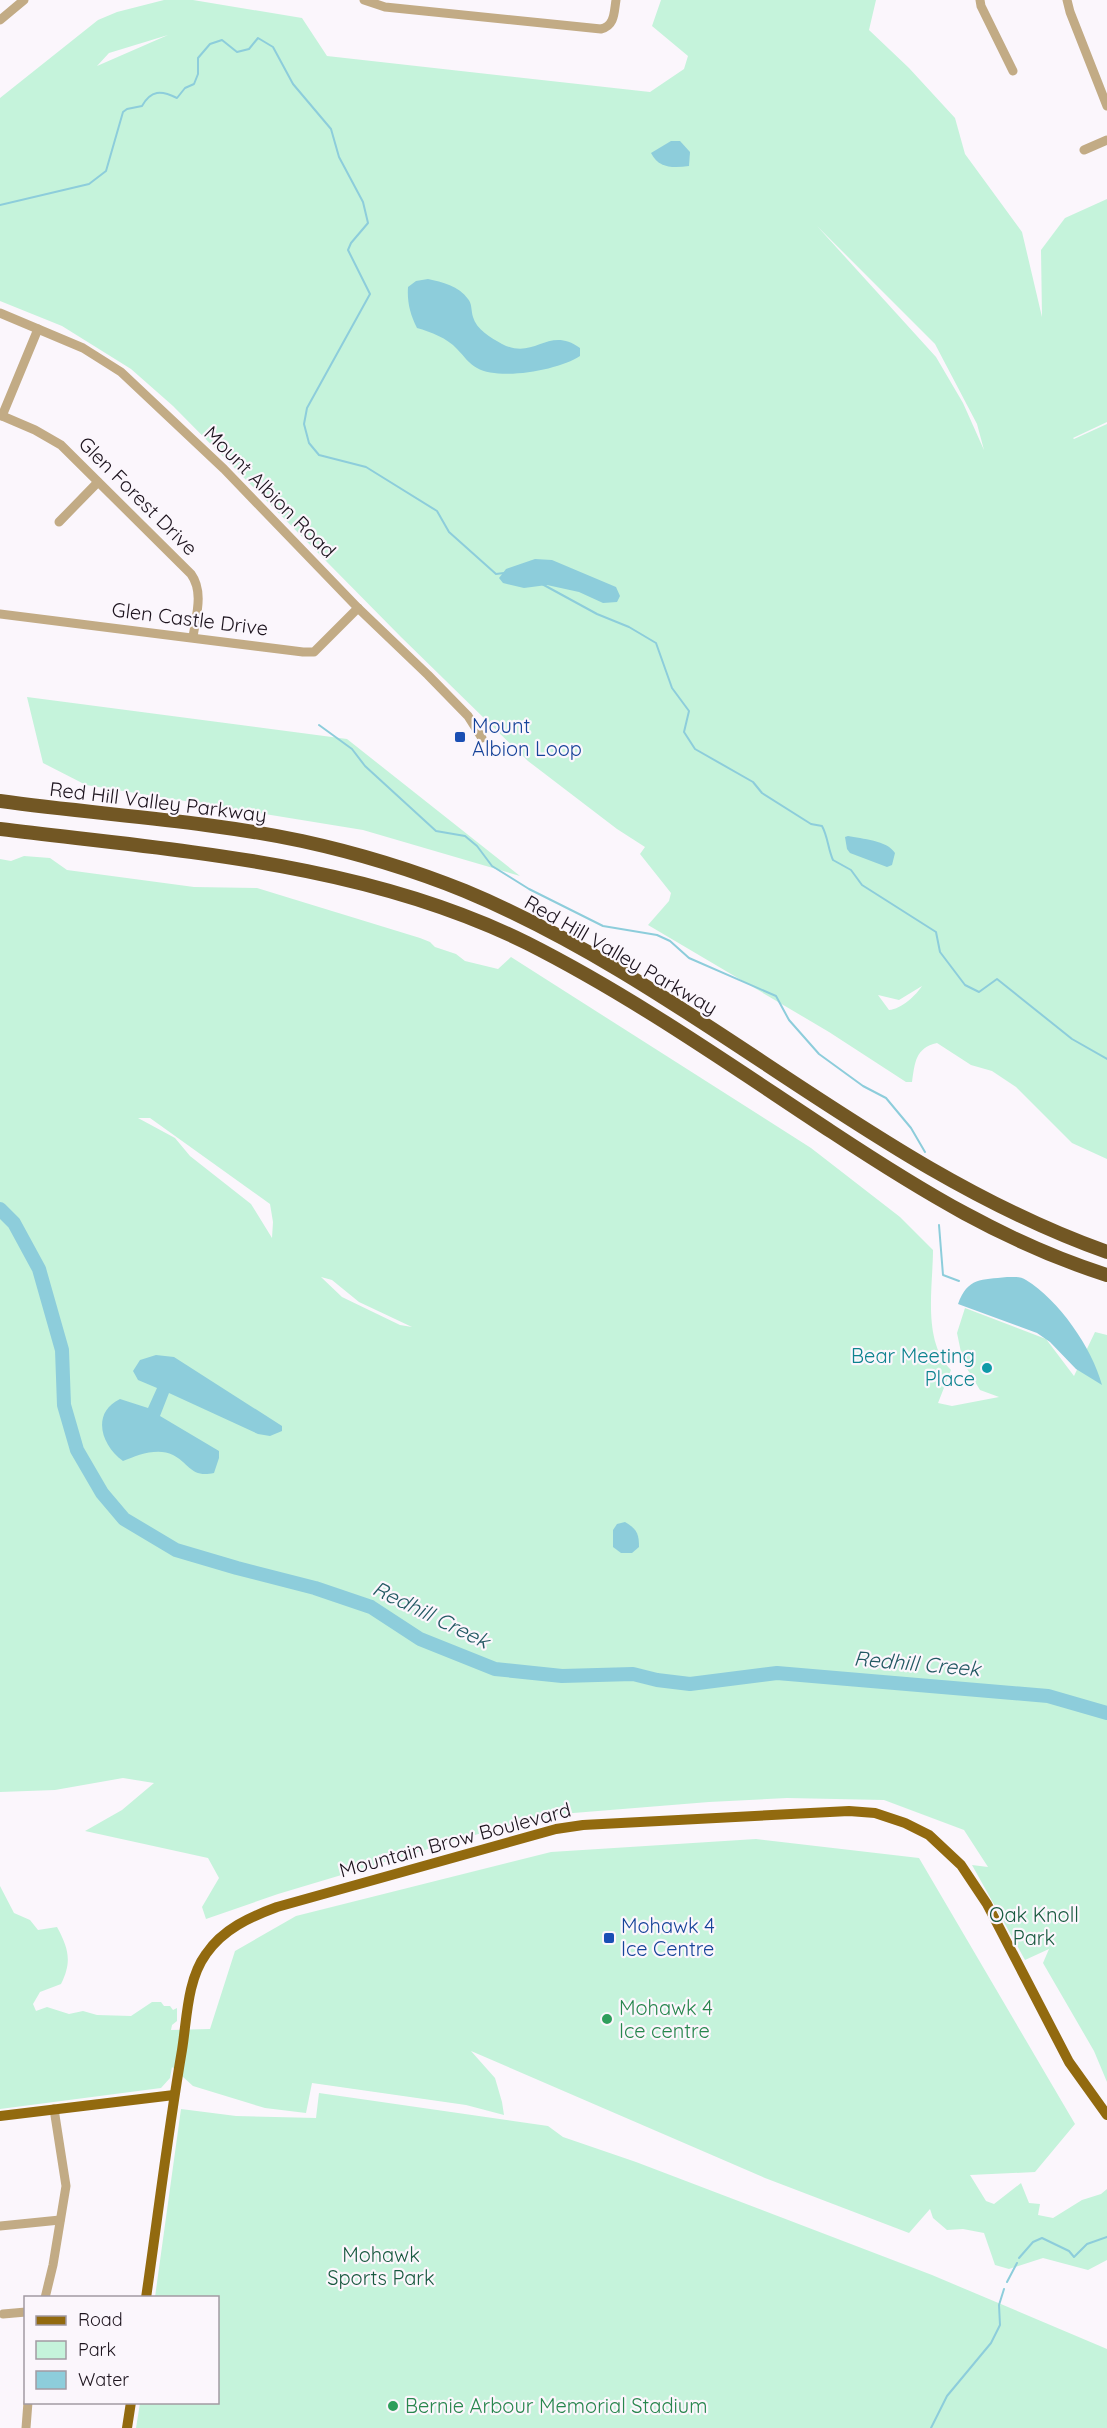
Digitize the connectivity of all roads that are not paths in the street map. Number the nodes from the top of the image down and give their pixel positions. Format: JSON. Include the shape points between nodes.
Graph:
{"nodes":[{"id":1,"x":24,"y":0,"type":"edge"},
{"id":2,"x":364,"y":0,"type":"edge"},
{"id":3,"x":426,"y":0,"type":"edge"},
{"id":4,"x":616,"y":0,"type":"edge"},
{"id":5,"x":980,"y":0,"type":"edge"},
{"id":6,"x":1068,"y":0,"type":"edge"},
{"id":7,"x":425,"y":11,"type":"junction"},
{"id":8,"x":0,"y":20,"type":"edge"},
{"id":9,"x":1013,"y":71,"type":"dead end"},
{"id":10,"x":1107,"y":106,"type":"edge"},
{"id":11,"x":1107,"y":140,"type":"edge"},
{"id":12,"x":1084,"y":150,"type":"dead end"},
{"id":13,"x":0,"y":313,"type":"edge"},
{"id":14,"x":38,"y":328,"type":"junction"},
{"id":15,"x":1,"y":416,"type":"edge"},
{"id":16,"x":98,"y":482,"type":"junction"},
{"id":17,"x":59,"y":522,"type":"dead end"},
{"id":18,"x":358,"y":608,"type":"junction"},
{"id":19,"x":0,"y":614,"type":"edge"},
{"id":20,"x":193,"y":637,"type":"junction"},
{"id":21,"x":482,"y":738,"type":"dead end"},
{"id":22,"x":0,"y":801,"type":"edge"},
{"id":23,"x":0,"y":829,"type":"edge"},
{"id":24,"x":1107,"y":1252,"type":"edge"},
{"id":25,"x":1107,"y":1275,"type":"edge"},
{"id":26,"x":174,"y":2095,"type":"junction"},
{"id":27,"x":54,"y":2109,"type":"junction"},
{"id":28,"x":1107,"y":2115,"type":"edge"},
{"id":29,"x":0,"y":2116,"type":"edge"},
{"id":30,"x":60,"y":2220,"type":"junction"},
{"id":31,"x":0,"y":2226,"type":"edge"},
{"id":32,"x":45,"y":2296,"type":"edge"},
{"id":33,"x":146,"y":2296,"type":"edge"},
{"id":34,"x":24,"y":2312,"type":"edge"},
{"id":35,"x":3,"y":2314,"type":"dead end"},
{"id":36,"x":28,"y":2404,"type":"edge"},
{"id":37,"x":131,"y":2404,"type":"edge"},
{"id":38,"x":26,"y":2428,"type":"edge"},
{"id":39,"x":127,"y":2428,"type":"edge"}],
"edges":[{"from":1,"to":8,"type":"street"},
{"from":2,"to":7,"type":"street","via":[[385,7]]},
{"from":3,"to":7,"type":"street"},
{"from":4,"to":7,"type":"street","via":[[613,21],[601,29]]},
{"from":5,"to":9,"type":"street"},
{"from":6,"to":10,"type":"street"},
{"from":11,"to":12,"type":"street"},
{"from":13,"to":14,"type":"street","name":"Mount Albion Road"},
{"from":14,"to":15,"type":"street"},
{"from":14,"to":18,"type":"street","name":"Mount Albion Road","via":[[83,348],[121,372],[216,461]]},
{"from":15,"to":16,"type":"street","name":"Glen Forest Drive","via":[[61,444]]},
{"from":16,"to":17,"type":"street"},
{"from":16,"to":20,"type":"street","name":"Glen Forest Drive","via":[[197,582]]},
{"from":18,"to":20,"type":"street","name":"Glen Castle Drive","via":[[314,652]]},
{"from":18,"to":21,"type":"street","name":"Mount Albion Road","via":[[468,716]]},
{"from":19,"to":20,"type":"street","name":"Glen Castle Drive"},
{"from":22,"to":24,"type":"highway","name":"Red Hill Valley Parkway","via":[[300,840],[416,872],[467,892],[554,934],[651,991],[877,1136],[985,1200]]},
{"from":23,"to":25,"type":"highway","name":"Red Hill Valley Parkway","via":[[307,871],[397,893],[454,913],[525,942],[584,973],[948,1205],[1061,1260]]},
{"from":26,"to":27,"type":"main road"},
{"from":26,"to":28,"type":"main road","name":"Mountain Brow Boulevard","via":[[198,1968],[214,1943],[229,1930],[266,1911],[510,1840],[583,1825],[815,1812],[875,1813],[929,1835],[961,1865],[987,1904],[1069,2062]]},
{"from":26,"to":33,"type":"main road","name":"Mountain Brow Boulevard"},
{"from":27,"to":29,"type":"main road"},
{"from":27,"to":30,"type":"street","via":[[66,2186]]},
{"from":30,"to":31,"type":"street"},
{"from":30,"to":32,"type":"street"},
{"from":34,"to":35,"type":"street"},
{"from":36,"to":38,"type":"street"},
{"from":37,"to":39,"type":"main road"}]}
